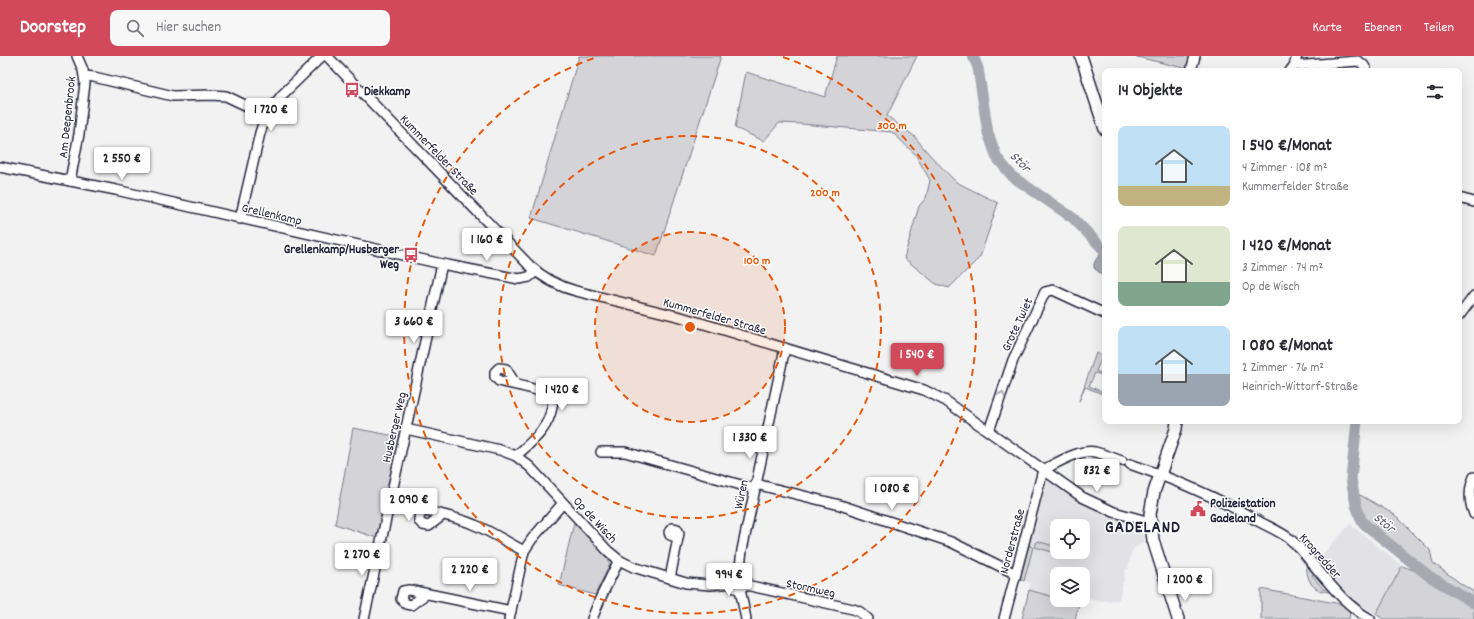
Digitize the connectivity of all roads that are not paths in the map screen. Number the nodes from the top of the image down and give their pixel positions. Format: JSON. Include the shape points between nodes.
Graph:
{"nodes":[{"id":1,"x":77,"y":56,"type":"edge"},
{"id":2,"x":322,"y":56,"type":"edge"},
{"id":3,"x":327,"y":56,"type":"edge"},
{"id":4,"x":1081,"y":56,"type":"edge"},
{"id":5,"x":1195,"y":56,"type":"edge"},
{"id":6,"x":1297,"y":56,"type":"edge"},
{"id":7,"x":1193,"y":68,"type":"edge"},
{"id":8,"x":1292,"y":68,"type":"edge"},
{"id":9,"x":1366,"y":68,"type":"edge"},
{"id":10,"x":85,"y":76,"type":"junction"},
{"id":11,"x":266,"y":115,"type":"junction"},
{"id":12,"x":1102,"y":120,"type":"edge"},
{"id":13,"x":0,"y":167,"type":"edge"},
{"id":14,"x":70,"y":181,"type":"junction"},
{"id":15,"x":1462,"y":199,"type":"edge"},
{"id":16,"x":1474,"y":202,"type":"edge"},
{"id":17,"x":240,"y":219,"type":"junction"},
{"id":18,"x":442,"y":264,"type":"junction"},
{"id":19,"x":536,"y":271,"type":"junction"},
{"id":20,"x":1473,"y":302,"type":"edge"},
{"id":21,"x":1102,"y":313,"type":"edge"},
{"id":22,"x":1462,"y":313,"type":"edge"},
{"id":23,"x":785,"y":348,"type":"junction"},
{"id":24,"x":516,"y":385,"type":"dead end"},
{"id":25,"x":1177,"y":424,"type":"edge"},
{"id":26,"x":406,"y":429,"type":"junction"},
{"id":27,"x":988,"y":430,"type":"junction"},
{"id":28,"x":601,"y":452,"type":"dead end"},
{"id":29,"x":516,"y":456,"type":"junction"},
{"id":30,"x":1043,"y":470,"type":"junction"},
{"id":31,"x":1160,"y":475,"type":"junction"},
{"id":32,"x":1474,"y":477,"type":"edge"},
{"id":33,"x":755,"y":486,"type":"junction"},
{"id":34,"x":563,"y":502,"type":"junction"},
{"id":35,"x":1473,"y":510,"type":"edge"},
{"id":36,"x":443,"y":515,"type":"dead end"},
{"id":37,"x":1150,"y":522,"type":"junction"},
{"id":38,"x":678,"y":538,"type":"dead end"},
{"id":39,"x":524,"y":551,"type":"junction"},
{"id":40,"x":619,"y":560,"type":"junction"},
{"id":41,"x":1016,"y":574,"type":"junction"},
{"id":42,"x":739,"y":575,"type":"junction"},
{"id":43,"x":670,"y":578,"type":"junction"},
{"id":44,"x":732,"y":583,"type":"junction"},
{"id":45,"x":743,"y":587,"type":"junction"},
{"id":46,"x":426,"y":594,"type":"dead end"},
{"id":47,"x":510,"y":615,"type":"edge"},
{"id":48,"x":364,"y":619,"type":"edge"},
{"id":49,"x":592,"y":619,"type":"edge"},
{"id":50,"x":746,"y":619,"type":"edge"},
{"id":51,"x":868,"y":619,"type":"edge"},
{"id":52,"x":1004,"y":619,"type":"edge"},
{"id":53,"x":1178,"y":619,"type":"edge"},
{"id":54,"x":1370,"y":619,"type":"edge"}],
"edges":[{"from":1,"to":10,"type":"street","name":"Am Deepenbrook"},
{"from":2,"to":11,"type":"street","via":[[282,95]]},
{"from":3,"to":19,"type":"street","name":"Kummerfelder Straße"},
{"from":4,"to":12,"type":"main road"},
{"from":5,"to":7,"type":"street"},
{"from":6,"to":8,"type":"street"},
{"from":8,"to":9,"type":"street","via":[[1358,61]]},
{"from":10,"to":11,"type":"street","via":[[173,96],[226,96]]},
{"from":10,"to":14,"type":"street","name":"Am Deepenbrook","via":[[79,134]]},
{"from":11,"to":17,"type":"street"},
{"from":13,"to":14,"type":"street","name":"Grellenkamp"},
{"from":14,"to":17,"type":"street","name":"Grellenkamp"},
{"from":15,"to":16,"type":"street"},
{"from":17,"to":18,"type":"street","name":"Grellenkamp"},
{"from":18,"to":19,"type":"street","name":"Grellenkamp","via":[[519,279],[529,277]]},
{"from":18,"to":26,"type":"street","name":"Husberger Weg"},
{"from":19,"to":23,"type":"street","name":"Kummerfelder Straße","via":[[562,287],[681,317]]},
{"from":20,"to":22,"type":"street"},
{"from":27,"to":21,"type":"street","name":"Grote Twiet","one_way":true,"via":[[1013,360],[1045,292],[1054,290]]},
{"from":23,"to":27,"type":"street","name":"Kummerfelder Straße","via":[[924,390],[946,401]]},
{"from":23,"to":33,"type":"street","name":"Würen"},
{"from":24,"to":29,"type":"street","via":[[548,394],[553,402],[545,428]]},
{"from":25,"to":31,"type":"main road"},
{"from":26,"to":29,"type":"street","name":"Op de Wisch","via":[[500,450]]},
{"from":26,"to":48,"type":"street","name":"Husberger Weg"},
{"from":27,"to":30,"type":"street","name":"Kummerfelder Straße"},
{"from":28,"to":33,"type":"street","via":[[625,452]]},
{"from":29,"to":34,"type":"street","name":"Op de Wisch"},
{"from":30,"to":31,"type":"street","name":"Krogredder","via":[[1087,451]]},
{"from":30,"to":37,"type":"street","name":"Kummerfelder Straße","via":[[1092,502],[1114,512]]},
{"from":30,"to":41,"type":"street","name":"Norderstraße"},
{"from":31,"to":37,"type":"main road","via":[[1151,506]]},
{"from":31,"to":54,"type":"street","name":"Krogredder","via":[[1245,513],[1290,540],[1351,606]]},
{"from":32,"to":35,"type":"street","via":[[1470,492]]},
{"from":33,"to":41,"type":"street","via":[[840,505],[951,542]]},
{"from":33,"to":42,"type":"street","name":"Würen"},
{"from":34,"to":39,"type":"street"},
{"from":34,"to":40,"type":"street","name":"Op de Wisch"},
{"from":36,"to":39,"type":"street","via":[[476,525]]},
{"from":37,"to":53,"type":"main road"},
{"from":38,"to":43,"type":"street"},
{"from":39,"to":47,"type":"street"},
{"from":40,"to":43,"type":"street","name":"Op de Wisch"},
{"from":40,"to":49,"type":"street"},
{"from":41,"to":52,"type":"street","name":"Norderstraße"},
{"from":42,"to":44,"type":"street","via":[[734,577]]},
{"from":42,"to":45,"type":"street","via":[[745,578]]},
{"from":43,"to":44,"type":"street","name":"Op de Wisch","via":[[702,585]]},
{"from":44,"to":45,"type":"street","via":[[735,588]]},
{"from":45,"to":50,"type":"street"},
{"from":45,"to":51,"type":"street","name":"Stormweg","via":[[853,609]]},
{"from":46,"to":47,"type":"street"}]}
